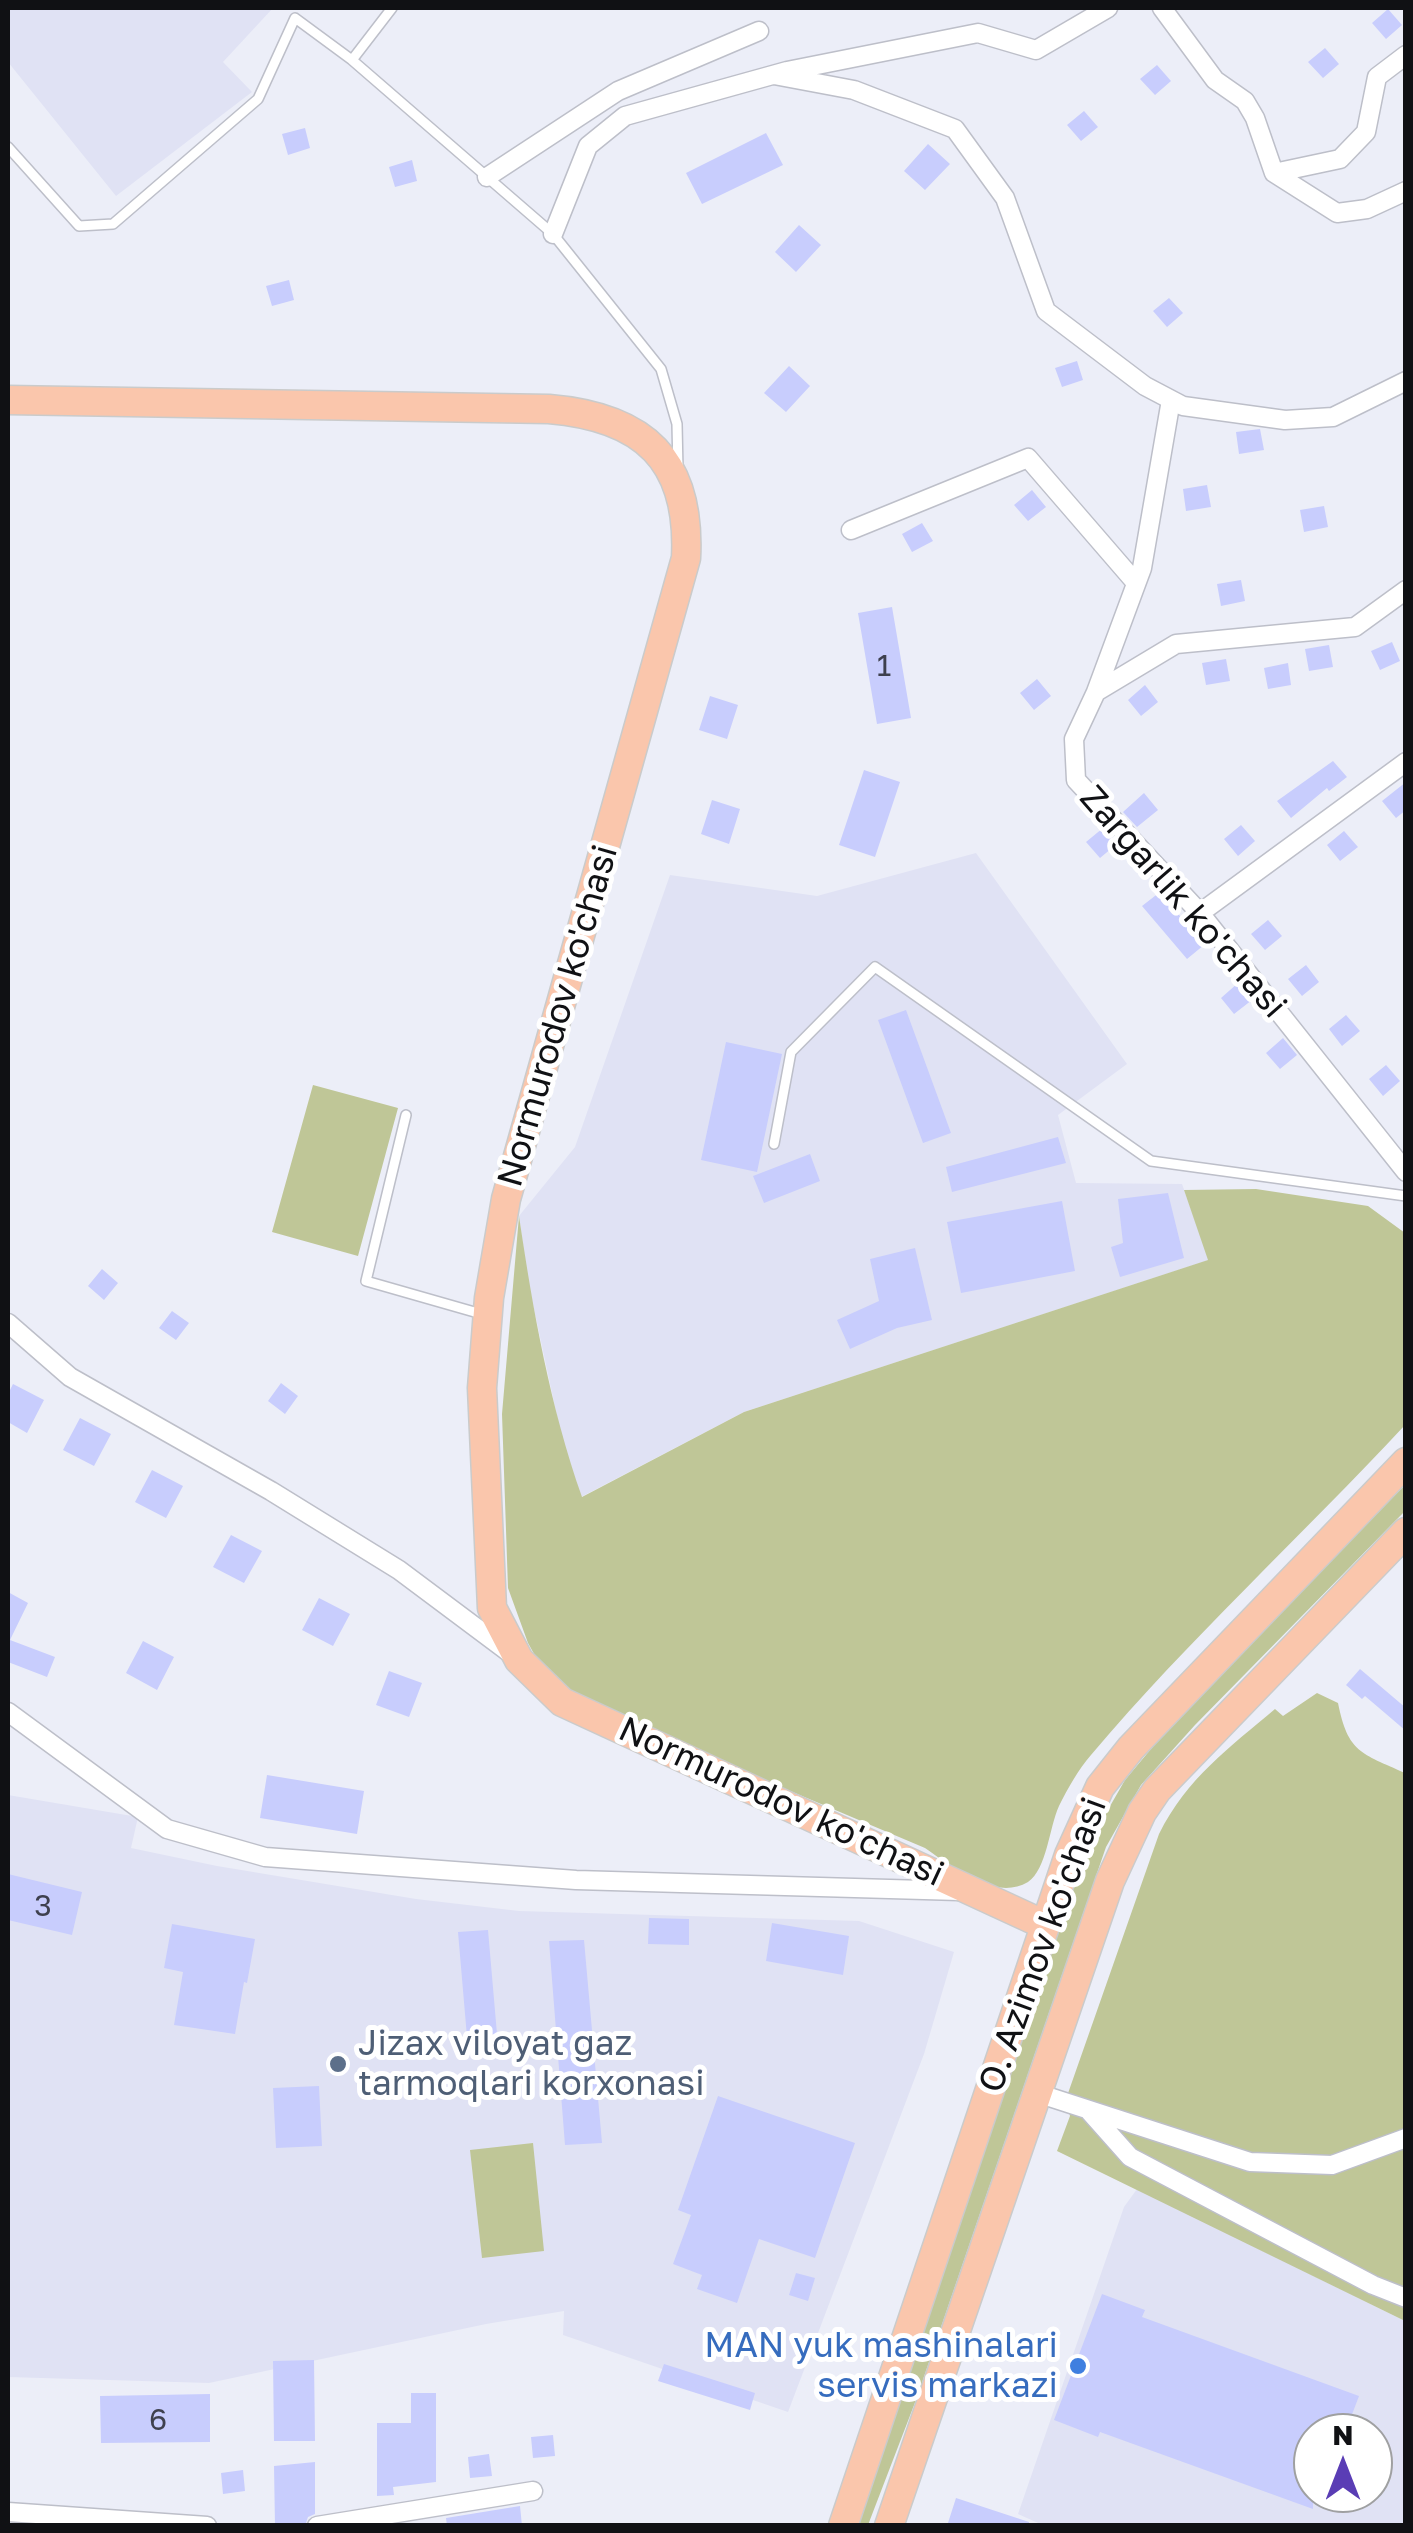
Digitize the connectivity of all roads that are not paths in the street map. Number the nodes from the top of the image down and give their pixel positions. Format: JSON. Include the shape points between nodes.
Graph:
{"nodes":[{"id":1,"x":287,"y":8,"type":"edge"},
{"id":2,"x":392,"y":8,"type":"edge"},
{"id":3,"x":1108,"y":8,"type":"edge"},
{"id":4,"x":1162,"y":8,"type":"edge"},
{"id":5,"x":295,"y":18,"type":"junction"},
{"id":6,"x":759,"y":31,"type":"dead end"},
{"id":7,"x":1406,"y":55,"type":"edge"},
{"id":8,"x":352,"y":60,"type":"junction"},
{"id":9,"x":774,"y":75,"type":"junction"},
{"id":10,"x":8,"y":147,"type":"edge"},
{"id":11,"x":1274,"y":173,"type":"junction"},
{"id":12,"x":487,"y":177,"type":"junction"},
{"id":13,"x":1406,"y":191,"type":"edge"},
{"id":14,"x":553,"y":234,"type":"junction"},
{"id":15,"x":1406,"y":381,"type":"edge"},
{"id":16,"x":8,"y":400,"type":"edge"},
{"id":17,"x":1171,"y":400,"type":"junction"},
{"id":18,"x":678,"y":491,"type":"junction"},
{"id":19,"x":851,"y":530,"type":"dead end"},
{"id":20,"x":1136,"y":582,"type":"junction"},
{"id":21,"x":1406,"y":590,"type":"edge"},
{"id":22,"x":1096,"y":692,"type":"junction"},
{"id":23,"x":1406,"y":762,"type":"edge"},
{"id":24,"x":1200,"y":913,"type":"junction"},
{"id":25,"x":406,"y":1115,"type":"dead end"},
{"id":26,"x":774,"y":1144,"type":"dead end"},
{"id":27,"x":1406,"y":1172,"type":"edge"},
{"id":28,"x":1406,"y":1196,"type":"edge"},
{"id":29,"x":488,"y":1316,"type":"junction"},
{"id":30,"x":8,"y":1323,"type":"edge"},
{"id":31,"x":1406,"y":1462,"type":"edge"},
{"id":32,"x":1406,"y":1532,"type":"edge"},
{"id":33,"x":519,"y":1660,"type":"junction"},
{"id":34,"x":8,"y":1712,"type":"edge"},
{"id":35,"x":974,"y":1892,"type":"junction"},
{"id":36,"x":1045,"y":1925,"type":"junction"},
{"id":37,"x":1037,"y":2092,"type":"junction"},
{"id":38,"x":1089,"y":2111,"type":"junction"},
{"id":39,"x":1406,"y":2138,"type":"edge"},
{"id":40,"x":1406,"y":2298,"type":"edge"},
{"id":41,"x":859,"y":2478,"type":"junction"},
{"id":42,"x":532,"y":2491,"type":"dead end"},
{"id":43,"x":899,"y":2494,"type":"junction"},
{"id":44,"x":8,"y":2512,"type":"edge"},
{"id":45,"x":208,"y":2526,"type":"edge"},
{"id":46,"x":317,"y":2526,"type":"edge"},
{"id":47,"x":843,"y":2526,"type":"edge"},
{"id":48,"x":888,"y":2526,"type":"edge"}],
"edges":[{"from":1,"to":5,"type":"lane"},
{"from":2,"to":8,"type":"lane"},
{"from":3,"to":9,"type":"street","via":[[1036,50],[978,33]]},
{"from":4,"to":11,"type":"street","via":[[1215,80],[1245,101]]},
{"from":5,"to":8,"type":"lane"},
{"from":5,"to":10,"type":"lane","via":[[258,100],[113,224],[80,226]]},
{"from":6,"to":12,"type":"street","via":[[618,92]]},
{"from":7,"to":11,"type":"street","via":[[1377,77],[1366,132],[1340,159]]},
{"from":8,"to":12,"type":"lane"},
{"from":9,"to":14,"type":"street","via":[[626,116],[588,146]]},
{"from":9,"to":17,"type":"street","via":[[854,90],[955,130],[1005,198],[1046,311]]},
{"from":11,"to":13,"type":"street","via":[[1338,213],[1366,210]]},
{"from":12,"to":14,"type":"lane"},
{"from":14,"to":18,"type":"lane","via":[[661,369],[678,424]]},
{"from":15,"to":17,"type":"street","via":[[1333,417],[1285,420]]},
{"from":16,"to":18,"type":"main road","name":"Normurodov ko'chasi","via":[[576,411],[628,428],[655,446]]},
{"from":17,"to":20,"type":"street","name":"Zargarlik ko'chasi"},
{"from":18,"to":29,"type":"main road","name":"Normurodov ko'chasi","via":[[688,533],[682,583],[506,1200]]},
{"from":19,"to":20,"type":"street","via":[[1028,458]]},
{"from":20,"to":22,"type":"street","name":"Zargarlik ko'chasi"},
{"from":21,"to":22,"type":"street","via":[[1354,627],[1176,644]]},
{"from":22,"to":24,"type":"street","name":"Zargarlik ko'chasi","via":[[1074,739],[1076,780]]},
{"from":23,"to":24,"type":"street"},
{"from":24,"to":27,"type":"street","name":"Zargarlik ko'chasi"},
{"from":25,"to":29,"type":"lane","via":[[366,1281]]},
{"from":26,"to":28,"type":"lane","via":[[791,1052],[875,967],[1150,1161]]},
{"from":29,"to":33,"type":"main road","name":"Normurodov ko'chasi","via":[[482,1388],[492,1608]]},
{"from":30,"to":33,"type":"street","via":[[70,1377],[399,1570]]},
{"from":31,"to":36,"type":"main road","name":"O. Azimov ko'chasi","via":[[1130,1748],[1084,1820]]},
{"from":32,"to":37,"type":"main road","name":"O. Azimov ko'chasi","via":[[1142,1812],[1110,1881]]},
{"from":33,"to":35,"type":"main road","name":"Normurodov ko'chasi","via":[[562,1702]]},
{"from":34,"to":35,"type":"street","via":[[167,1829],[264,1857],[576,1880]]},
{"from":35,"to":36,"type":"main road","name":"Normurodov ko'chasi"},
{"from":36,"to":41,"type":"main road","name":"O. Azimov ko'chasi"},
{"from":37,"to":38,"type":"street"},
{"from":37,"to":43,"type":"main road","name":"O. Azimov ko'chasi"},
{"from":38,"to":39,"type":"street","via":[[1250,2162],[1332,2165]]},
{"from":38,"to":40,"type":"street","via":[[1130,2157]]},
{"from":41,"to":43,"type":"main road"},
{"from":41,"to":47,"type":"main road","name":"O. Azimov ko'chasi"},
{"from":42,"to":46,"type":"street"},
{"from":43,"to":48,"type":"main road","name":"O. Azimov ko'chasi"},
{"from":44,"to":45,"type":"street"}]}
